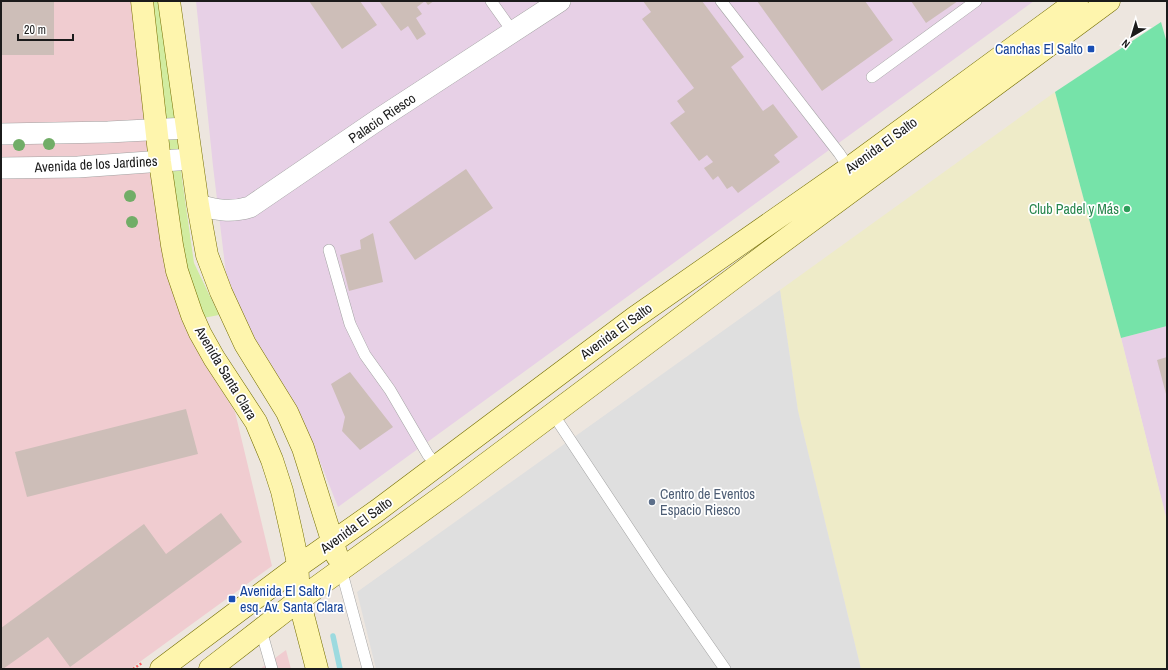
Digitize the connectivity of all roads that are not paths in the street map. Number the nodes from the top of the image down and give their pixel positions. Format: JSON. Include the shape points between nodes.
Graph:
{"nodes":[{"id":1,"x":142,"y":1,"type":"edge"},
{"id":2,"x":169,"y":1,"type":"edge"},
{"id":3,"x":491,"y":1,"type":"edge"},
{"id":4,"x":560,"y":1,"type":"edge"},
{"id":5,"x":721,"y":1,"type":"edge"},
{"id":6,"x":976,"y":1,"type":"edge"},
{"id":7,"x":1109,"y":1,"type":"edge"},
{"id":8,"x":1067,"y":4,"type":"edge"},
{"id":9,"x":513,"y":32,"type":"junction"},
{"id":10,"x":872,"y":77,"type":"dead end"},
{"id":11,"x":187,"y":128,"type":"junction"},
{"id":12,"x":157,"y":130,"type":"junction"},
{"id":13,"x":1,"y":134,"type":"edge"},
{"id":14,"x":191,"y":159,"type":"junction"},
{"id":15,"x":160,"y":162,"type":"junction"},
{"id":16,"x":1,"y":168,"type":"edge"},
{"id":17,"x":849,"y":168,"type":"junction"},
{"id":18,"x":198,"y":205,"type":"junction"},
{"id":19,"x":329,"y":250,"type":"dead end"},
{"id":20,"x":553,"y":414,"type":"junction"},
{"id":21,"x":438,"y":466,"type":"junction"},
{"id":22,"x":333,"y":542,"type":"junction"},
{"id":23,"x":297,"y":567,"type":"junction"},
{"id":24,"x":341,"y":569,"type":"junction"},
{"id":25,"x":300,"y":600,"type":"junction"},
{"id":26,"x":261,"y":630,"type":"junction"},
{"id":27,"x":161,"y":669,"type":"edge"},
{"id":28,"x":210,"y":669,"type":"edge"},
{"id":29,"x":272,"y":669,"type":"edge"},
{"id":30,"x":317,"y":669,"type":"edge"},
{"id":31,"x":368,"y":669,"type":"edge"},
{"id":32,"x":724,"y":669,"type":"edge"}],
"edges":[{"from":1,"to":12,"type":"main road","name":"Avenida Santa Clara"},
{"from":2,"to":11,"type":"main road"},
{"from":3,"to":9,"type":"lane"},
{"from":4,"to":9,"type":"street","name":"Palacio Riesco"},
{"from":5,"to":17,"type":"lane"},
{"from":6,"to":10,"type":"lane"},
{"from":7,"to":20,"type":"main road","name":"Avenida El Salto"},
{"from":8,"to":17,"type":"main road","name":"Avenida El Salto"},
{"from":9,"to":18,"type":"street","name":"Palacio Riesco","via":[[250,207],[229,212]]},
{"from":11,"to":12,"type":"street"},
{"from":11,"to":14,"type":"main road"},
{"from":12,"to":13,"type":"street"},
{"from":12,"to":15,"type":"main road","name":"Avenida Santa Clara"},
{"from":14,"to":15,"type":"street","name":"Avenida de los Jardines"},
{"from":14,"to":18,"type":"main road"},
{"from":15,"to":16,"type":"street","name":"Avenida de los Jardines"},
{"from":15,"to":23,"type":"main road","name":"Avenida Santa Clara","via":[[172,245],[182,290],[200,333],[256,422],[267,446],[282,491]]},
{"from":17,"to":21,"type":"main road","name":"Avenida El Salto","via":[[634,318]]},
{"from":18,"to":22,"type":"main road","via":[[207,255],[221,292],[251,356],[298,435]]},
{"from":19,"to":21,"type":"lane","via":[[350,324],[365,355],[390,390],[428,455]]},
{"from":20,"to":24,"type":"main road","name":"Avenida El Salto"},
{"from":20,"to":32,"type":"lane"},
{"from":21,"to":22,"type":"main road","name":"Avenida El Salto"},
{"from":22,"to":23,"type":"main road","name":"Avenida El Salto"},
{"from":22,"to":24,"type":"main road"},
{"from":23,"to":25,"type":"main road","name":"Avenida Santa Clara"},
{"from":23,"to":27,"type":"main road","name":"Avenida El Salto"},
{"from":24,"to":25,"type":"main road","name":"Avenida El Salto"},
{"from":24,"to":31,"type":"lane"},
{"from":25,"to":26,"type":"main road","name":"Avenida El Salto"},
{"from":25,"to":30,"type":"main road","name":"Avenida Santa Clara"},
{"from":26,"to":28,"type":"main road","name":"Avenida El Salto"},
{"from":26,"to":29,"type":"lane"}]}
